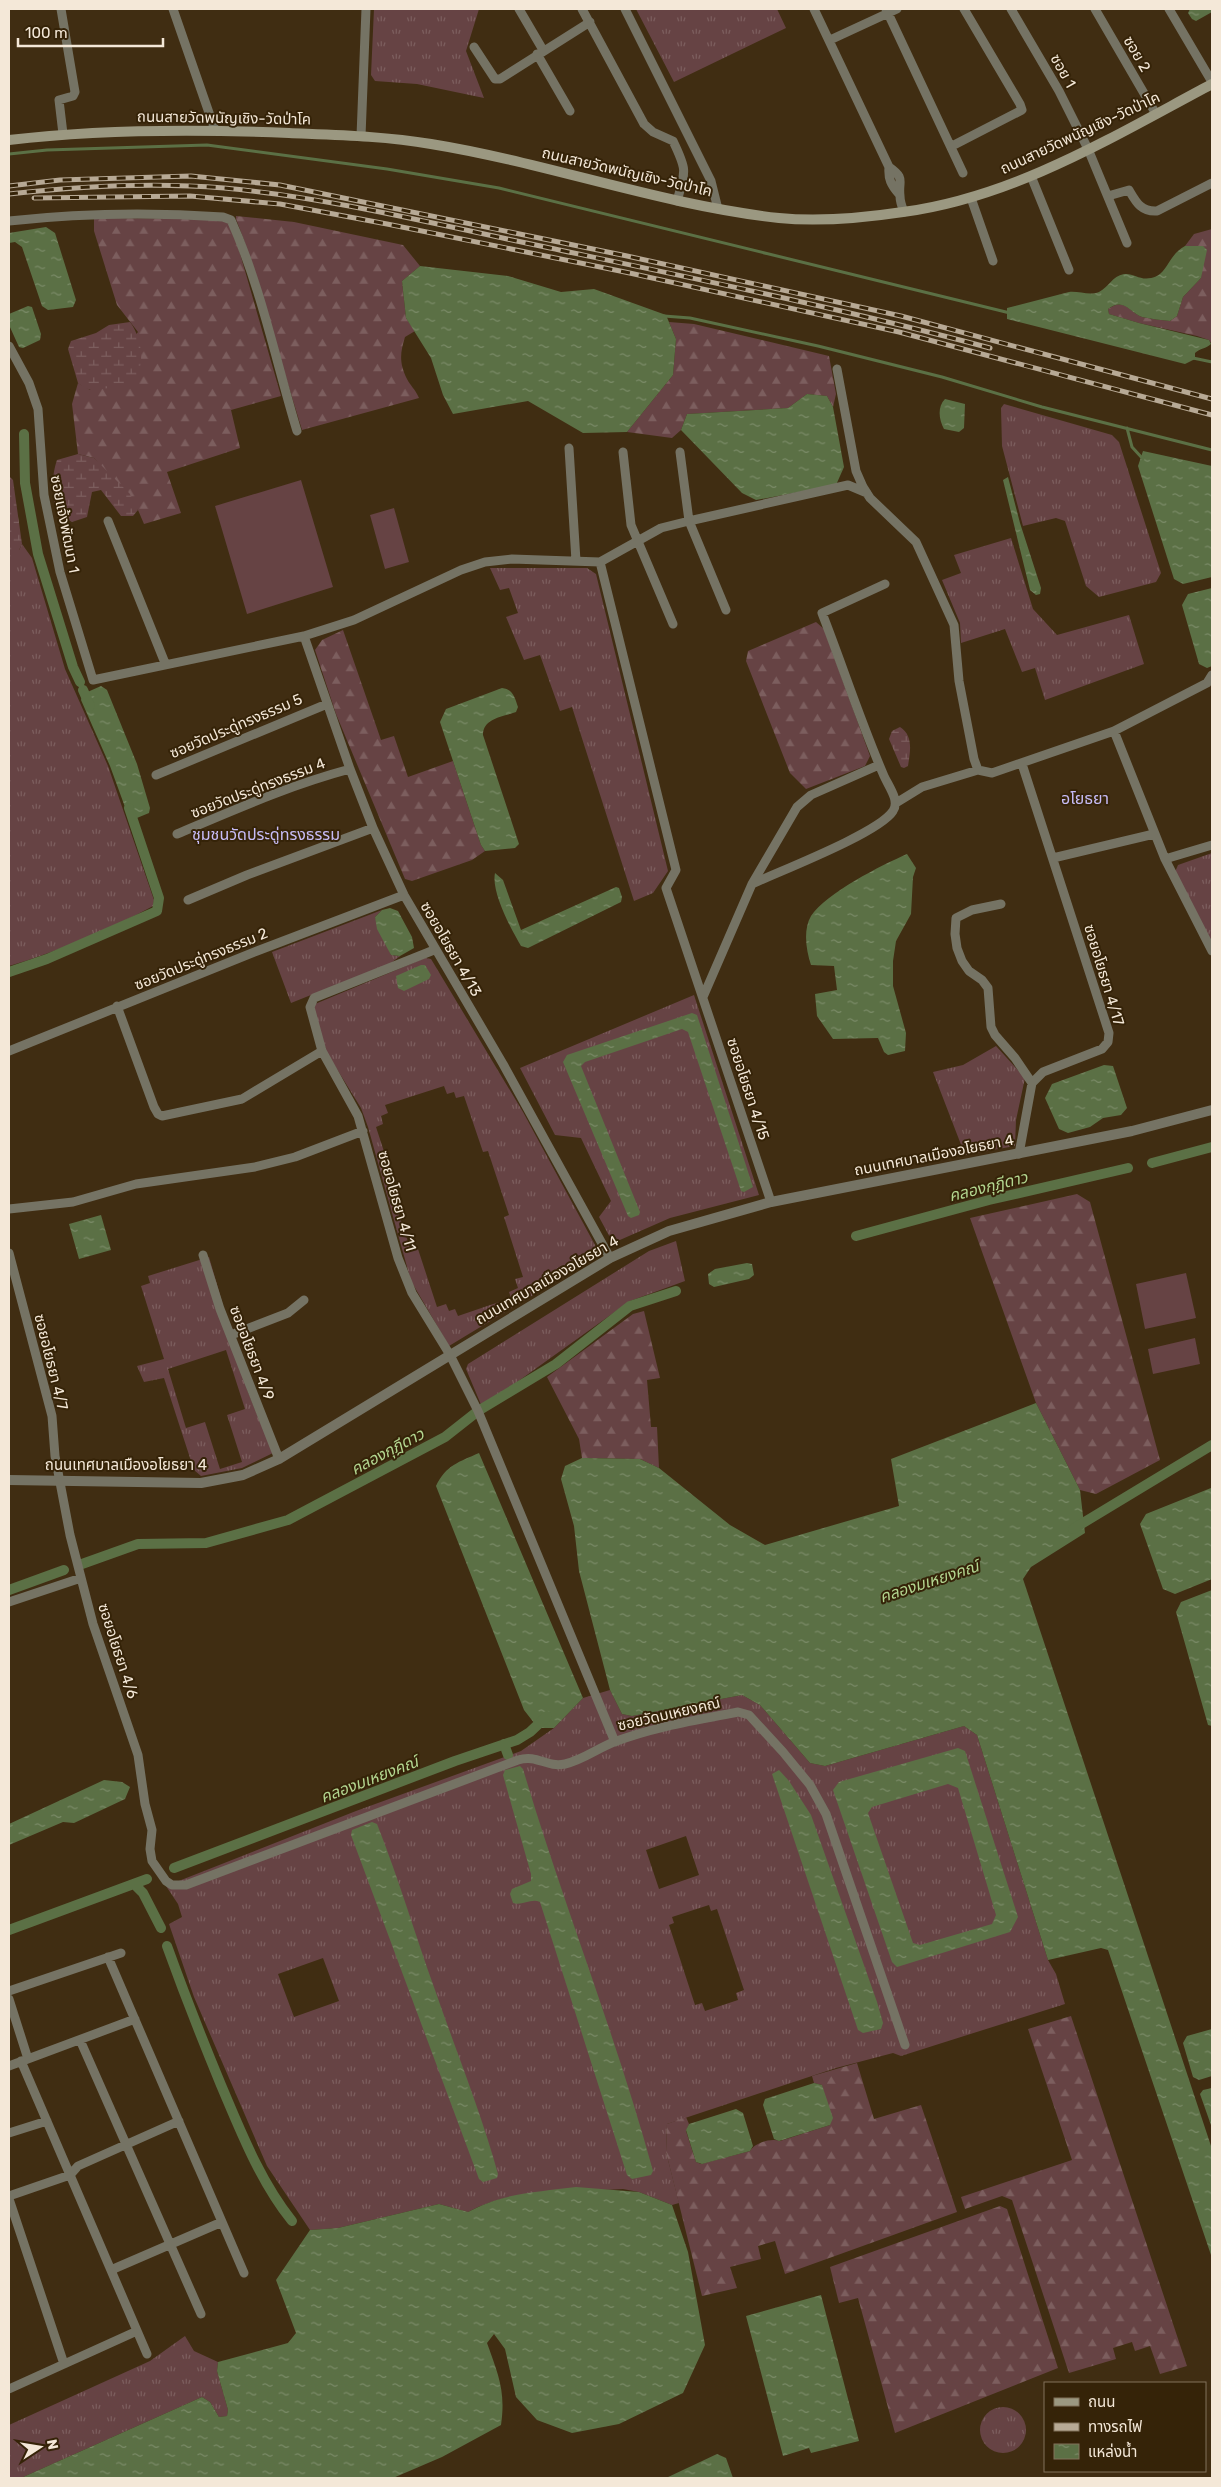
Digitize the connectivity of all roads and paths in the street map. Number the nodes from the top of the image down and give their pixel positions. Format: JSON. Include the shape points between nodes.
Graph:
{"nodes":[{"id":1,"x":61,"y":9,"type":"edge"},
{"id":2,"x":173,"y":9,"type":"edge"},
{"id":3,"x":366,"y":9,"type":"edge"},
{"id":4,"x":519,"y":9,"type":"edge"},
{"id":5,"x":582,"y":9,"type":"edge"},
{"id":6,"x":625,"y":9,"type":"edge"},
{"id":7,"x":814,"y":9,"type":"edge"},
{"id":8,"x":964,"y":9,"type":"edge"},
{"id":9,"x":1011,"y":9,"type":"edge"},
{"id":10,"x":1095,"y":9,"type":"edge"},
{"id":11,"x":1169,"y":9,"type":"edge"},
{"id":12,"x":890,"y":10,"type":"edge"},
{"id":13,"x":590,"y":22,"type":"junction"},
{"id":14,"x":830,"y":40,"type":"junction"},
{"id":15,"x":474,"y":48,"type":"dead end"},
{"id":16,"x":540,"y":52,"type":"junction"},
{"id":17,"x":1212,"y":83,"type":"edge"},
{"id":18,"x":570,"y":111,"type":"dead end"},
{"id":19,"x":1156,"y":114,"type":"junction"},
{"id":20,"x":215,"y":130,"type":"junction"},
{"id":21,"x":63,"y":134,"type":"junction"},
{"id":22,"x":361,"y":136,"type":"junction"},
{"id":23,"x":9,"y":140,"type":"edge"},
{"id":24,"x":952,"y":146,"type":"junction"},
{"id":25,"x":1088,"y":149,"type":"junction"},
{"id":26,"x":963,"y":173,"type":"dead end"},
{"id":27,"x":1031,"y":176,"type":"junction"},
{"id":28,"x":1212,"y":183,"type":"edge"},
{"id":29,"x":1108,"y":196,"type":"junction"},
{"id":30,"x":971,"y":198,"type":"junction"},
{"id":31,"x":677,"y":201,"type":"junction"},
{"id":32,"x":718,"y":209,"type":"junction"},
{"id":33,"x":904,"y":212,"type":"junction"},
{"id":34,"x":9,"y":221,"type":"edge"},
{"id":35,"x":1127,"y":243,"type":"dead end"},
{"id":36,"x":993,"y":261,"type":"dead end"},
{"id":37,"x":1069,"y":270,"type":"dead end"},
{"id":38,"x":9,"y":346,"type":"edge"},
{"id":39,"x":837,"y":369,"type":"dead end"},
{"id":40,"x":297,"y":431,"type":"dead end"},
{"id":41,"x":569,"y":448,"type":"dead end"},
{"id":42,"x":623,"y":452,"type":"dead end"},
{"id":43,"x":680,"y":452,"type":"dead end"},
{"id":44,"x":856,"y":471,"type":"junction"},
{"id":45,"x":848,"y":485,"type":"junction"},
{"id":46,"x":867,"y":493,"type":"junction"},
{"id":47,"x":108,"y":521,"type":"dead end"},
{"id":48,"x":689,"y":521,"type":"junction"},
{"id":49,"x":637,"y":541,"type":"junction"},
{"id":50,"x":576,"y":561,"type":"junction"},
{"id":51,"x":600,"y":562,"type":"junction"},
{"id":52,"x":885,"y":584,"type":"dead end"},
{"id":53,"x":726,"y":610,"type":"dead end"},
{"id":54,"x":673,"y":624,"type":"dead end"},
{"id":55,"x":304,"y":636,"type":"junction"},
{"id":56,"x":164,"y":663,"type":"junction"},
{"id":57,"x":1211,"y":682,"type":"edge"},
{"id":58,"x":327,"y":704,"type":"junction"},
{"id":59,"x":1114,"y":731,"type":"junction"},
{"id":60,"x":1022,"y":764,"type":"junction"},
{"id":61,"x":879,"y":765,"type":"junction"},
{"id":62,"x":350,"y":769,"type":"junction"},
{"id":63,"x":978,"y":770,"type":"junction"},
{"id":64,"x":156,"y":775,"type":"dead end"},
{"id":65,"x":896,"y":802,"type":"junction"},
{"id":66,"x":373,"y":828,"type":"junction"},
{"id":67,"x":177,"y":834,"type":"dead end"},
{"id":68,"x":1154,"y":834,"type":"junction"},
{"id":69,"x":1212,"y":845,"type":"edge"},
{"id":70,"x":1052,"y":858,"type":"junction"},
{"id":71,"x":1165,"y":859,"type":"junction"},
{"id":72,"x":752,"y":884,"type":"junction"},
{"id":73,"x":404,"y":895,"type":"junction"},
{"id":74,"x":188,"y":900,"type":"dead end"},
{"id":75,"x":1001,"y":904,"type":"dead end"},
{"id":76,"x":434,"y":950,"type":"junction"},
{"id":77,"x":1212,"y":950,"type":"edge"},
{"id":78,"x":703,"y":997,"type":"junction"},
{"id":79,"x":117,"y":1006,"type":"junction"},
{"id":80,"x":9,"y":1051,"type":"edge"},
{"id":81,"x":322,"y":1051,"type":"junction"},
{"id":82,"x":1032,"y":1083,"type":"junction"},
{"id":83,"x":1212,"y":1110,"type":"edge"},
{"id":84,"x":362,"y":1131,"type":"junction"},
{"id":85,"x":1019,"y":1154,"type":"junction"},
{"id":86,"x":771,"y":1202,"type":"junction"},
{"id":87,"x":9,"y":1209,"type":"edge"},
{"id":88,"x":9,"y":1253,"type":"edge"},
{"id":89,"x":203,"y":1255,"type":"dead end"},
{"id":90,"x":610,"y":1258,"type":"junction"},
{"id":91,"x":304,"y":1300,"type":"dead end"},
{"id":92,"x":231,"y":1335,"type":"junction"},
{"id":93,"x":450,"y":1355,"type":"junction"},
{"id":94,"x":279,"y":1459,"type":"junction"},
{"id":95,"x":9,"y":1480,"type":"edge"},
{"id":96,"x":59,"y":1480,"type":"junction"},
{"id":97,"x":81,"y":1578,"type":"junction"},
{"id":98,"x":9,"y":1602,"type":"edge"},
{"id":99,"x":615,"y":1742,"type":"junction"},
{"id":100,"x":121,"y":1953,"type":"dead end"},
{"id":101,"x":108,"y":1957,"type":"junction"},
{"id":102,"x":9,"y":1991,"type":"edge"},
{"id":103,"x":9,"y":1999,"type":"edge"},
{"id":104,"x":135,"y":2019,"type":"junction"},
{"id":105,"x":80,"y":2040,"type":"junction"},
{"id":106,"x":905,"y":2045,"type":"dead end"},
{"id":107,"x":25,"y":2060,"type":"junction"},
{"id":108,"x":9,"y":2066,"type":"edge"},
{"id":109,"x":47,"y":2121,"type":"junction"},
{"id":110,"x":179,"y":2121,"type":"junction"},
{"id":111,"x":9,"y":2134,"type":"edge"},
{"id":112,"x":126,"y":2145,"type":"junction"},
{"id":113,"x":70,"y":2175,"type":"junction"},
{"id":114,"x":9,"y":2197,"type":"edge"},
{"id":115,"x":222,"y":2222,"type":"junction"},
{"id":116,"x":170,"y":2244,"type":"junction"},
{"id":117,"x":111,"y":2270,"type":"junction"},
{"id":118,"x":244,"y":2272,"type":"dead end"},
{"id":119,"x":200,"y":2314,"type":"dead end"},
{"id":120,"x":137,"y":2331,"type":"junction"},
{"id":121,"x":147,"y":2354,"type":"dead end"},
{"id":122,"x":64,"y":2364,"type":"junction"},
{"id":123,"x":9,"y":2389,"type":"edge"}],
"edges":[{"from":1,"to":21,"type":"street","via":[[75,92],[73,96],[59,100]]},
{"from":2,"to":20,"type":"street"},
{"from":3,"to":22,"type":"street"},
{"from":4,"to":16,"type":"street"},
{"from":5,"to":13,"type":"street"},
{"from":6,"to":32,"type":"street","via":[[711,181]]},
{"from":7,"to":14,"type":"street"},
{"from":8,"to":24,"type":"street","via":[[1022,110]]},
{"from":9,"to":25,"type":"street","name":"ซอย 1"},
{"from":10,"to":19,"type":"street","name":"ซอย 2"},
{"from":11,"to":17,"type":"street"},
{"from":12,"to":14,"type":"street"},
{"from":12,"to":24,"type":"street"},
{"from":13,"to":16,"type":"street"},
{"from":13,"to":31,"type":"street","via":[[644,124],[653,132],[674,141],[686,172]]},
{"from":14,"to":33,"type":"street","via":[[889,167],[898,173]]},
{"from":15,"to":16,"type":"street","via":[[494,79],[500,79]]},
{"from":16,"to":18,"type":"street"},
{"from":17,"to":19,"type":"main road","name":"ถนนสายวัดพนัญเชิง-วัดป่าโค"},
{"from":19,"to":25,"type":"main road","name":"ถนนสายวัดพนัญเชิง-วัดป่าโค"},
{"from":20,"to":21,"type":"main road","name":"ถนนสายวัดพนัญเชิง-วัดป่าโค"},
{"from":20,"to":22,"type":"main road","name":"ถนนสายวัดพนัญเชิง-วัดป่าโค"},
{"from":21,"to":23,"type":"main road","name":"ถนนสายวัดพนัญเชิง-วัดป่าโค"},
{"from":22,"to":31,"type":"main road","name":"ถนนสายวัดพนัญเชิง-วัดป่าโค","via":[[510,159]]},
{"from":24,"to":26,"type":"street"},
{"from":25,"to":27,"type":"main road","name":"ถนนสายวัดพนัญเชิง-วัดป่าโค"},
{"from":25,"to":29,"type":"street","name":"ซอย 1"},
{"from":27,"to":30,"type":"main road","name":"ถนนสายวัดพนัญเชิง-วัดป่าโค"},
{"from":27,"to":37,"type":"street"},
{"from":28,"to":29,"type":"street","via":[[1157,211],[1148,212],[1129,190]]},
{"from":29,"to":35,"type":"street","name":"ซอย 1"},
{"from":30,"to":33,"type":"main road","name":"ถนนสายวัดพนัญเชิง-วัดป่าโค"},
{"from":30,"to":36,"type":"street"},
{"from":31,"to":32,"type":"main road","name":"ถนนสายวัดพนัญเชิง-วัดป่าโค"},
{"from":32,"to":33,"type":"main road","name":"ถนนสายวัดพนัญเชิง-วัดป่าโค","via":[[782,218]]},
{"from":34,"to":40,"type":"street","via":[[69,215],[153,213],[231,220],[254,284]]},
{"from":38,"to":56,"type":"street","name":"ซอยแจ้งพัฒนา 1","via":[[38,408],[44,496],[64,588],[93,680]]},
{"from":39,"to":44,"type":"street"},
{"from":41,"to":50,"type":"street"},
{"from":42,"to":49,"type":"street","via":[[631,525]]},
{"from":43,"to":48,"type":"street"},
{"from":44,"to":45,"type":"street"},
{"from":44,"to":46,"type":"street"},
{"from":45,"to":46,"type":"street"},
{"from":45,"to":48,"type":"street"},
{"from":46,"to":63,"type":"street","via":[[916,542],[954,625],[959,681]]},
{"from":47,"to":56,"type":"street"},
{"from":48,"to":49,"type":"street","via":[[661,528]]},
{"from":48,"to":53,"type":"street"},
{"from":49,"to":51,"type":"street"},
{"from":49,"to":54,"type":"street"},
{"from":50,"to":51,"type":"street"},
{"from":50,"to":55,"type":"street","via":[[512,559],[485,562],[354,620]]},
{"from":51,"to":78,"type":"street","name":"ซอยอโยธยา 4/15","via":[[676,870],[666,888]]},
{"from":52,"to":61,"type":"street","via":[[822,612]]},
{"from":55,"to":56,"type":"street"},
{"from":55,"to":58,"type":"street","name":"ซอยอโยธยา 4/13"},
{"from":57,"to":59,"type":"street"},
{"from":58,"to":62,"type":"street","name":"ซอยอโยธยา 4/13"},
{"from":58,"to":64,"type":"street","name":"ซอยวัดประดู่ทรงธรรม 5"},
{"from":59,"to":60,"type":"street"},
{"from":59,"to":68,"type":"street"},
{"from":60,"to":63,"type":"street","via":[[992,773]]},
{"from":60,"to":70,"type":"street","name":"ซอยอโยธยา 4/17"},
{"from":61,"to":65,"type":"street"},
{"from":61,"to":72,"type":"street","via":[[811,795],[798,807]]},
{"from":62,"to":66,"type":"street","name":"ซอยอโยธยา 4/13"},
{"from":62,"to":67,"type":"street","name":"ซอยวัดประดู่ทรงธรรม 4","via":[[279,792]]},
{"from":63,"to":65,"type":"street","via":[[922,787]]},
{"from":65,"to":72,"type":"street","via":[[885,821]]},
{"from":66,"to":73,"type":"street","name":"ซอยอโยธยา 4/13"},
{"from":66,"to":74,"type":"street"},
{"from":68,"to":70,"type":"street"},
{"from":68,"to":71,"type":"street"},
{"from":69,"to":71,"type":"street"},
{"from":70,"to":82,"type":"street","name":"ซอยอโยธยา 4/17","via":[[1109,1033],[1108,1042],[1102,1049],[1043,1072]]},
{"from":71,"to":77,"type":"street"},
{"from":72,"to":78,"type":"street"},
{"from":73,"to":76,"type":"street","name":"ซอยอโยธยา 4/13"},
{"from":73,"to":79,"type":"street","name":"ซอยวัดประดู่ทรงธรรม 2"},
{"from":75,"to":82,"type":"street","via":[[972,910],[956,918],[955,934],[962,961],[988,988],[994,1035]]},
{"from":76,"to":81,"type":"street","name":"ซอยอโยธยา 4/11","via":[[314,998],[310,1007]]},
{"from":76,"to":90,"type":"street","name":"ซอยอโยธยา 4/13","via":[[503,1064]]},
{"from":78,"to":86,"type":"street","name":"ซอยอโยธยา 4/15"},
{"from":79,"to":80,"type":"street","name":"ซอยวัดประดู่ทรงธรรม 2"},
{"from":79,"to":81,"type":"street","via":[[154,1106],[162,1116],[242,1099]]},
{"from":81,"to":84,"type":"street","name":"ซอยอโยธยา 4/11","via":[[352,1101]]},
{"from":82,"to":85,"type":"street"},
{"from":83,"to":85,"type":"street","name":"ถนนเทศบาลเมืองอโยธยา 4","via":[[1132,1131]]},
{"from":84,"to":87,"type":"street","via":[[295,1157],[256,1167],[136,1184],[73,1202]]},
{"from":84,"to":93,"type":"street","name":"ซอยอโยธยา 4/11","via":[[398,1258],[412,1293]]},
{"from":85,"to":86,"type":"street","name":"ถนนเทศบาลเมืองอโยธยา 4"},
{"from":86,"to":90,"type":"street","name":"ถนนเทศบาลเมืองอโยธยา 4","via":[[669,1231]]},
{"from":88,"to":96,"type":"street","name":"ซอยอโยธยา 4/7","via":[[52,1416]]},
{"from":89,"to":92,"type":"street","name":"ซอยอโยธยา 4/9"},
{"from":90,"to":93,"type":"street","name":"ถนนเทศบาลเมืองอโยธยา 4"},
{"from":91,"to":92,"type":"street","via":[[288,1313]]},
{"from":92,"to":94,"type":"street","name":"ซอยอโยธยา 4/9"},
{"from":93,"to":94,"type":"street","name":"ถนนเทศบาลเมืองอโยธยา 4"},
{"from":93,"to":99,"type":"street","name":"ซอยวัดมเหยงคณ์","via":[[478,1411]]},
{"from":94,"to":96,"type":"street","name":"ถนนเทศบาลเมืองอโยธยา 4","via":[[243,1475],[201,1484]]},
{"from":95,"to":96,"type":"street","name":"ถนนเทศบาลเมืองอโยธยา 4"},
{"from":96,"to":97,"type":"street","name":"ซอยอโยธยา 4/6"},
{"from":97,"to":98,"type":"street"},
{"from":97,"to":99,"type":"street","name":"ซอยอโยธยา 4/6","via":[[93,1624],[138,1755],[152,1830],[152,1861],[166,1881],[179,1887],[518,1760],[539,1758],[553,1765],[563,1765]]},
{"from":99,"to":106,"type":"street","name":"ซอยวัดมเหยงคณ์","via":[[738,1712],[749,1716],[810,1786],[826,1814]]},
{"from":100,"to":101,"type":"street"},
{"from":101,"to":102,"type":"street"},
{"from":101,"to":104,"type":"street"},
{"from":103,"to":107,"type":"street"},
{"from":104,"to":105,"type":"street"},
{"from":104,"to":110,"type":"street"},
{"from":105,"to":107,"type":"street"},
{"from":105,"to":112,"type":"street"},
{"from":107,"to":108,"type":"street"},
{"from":107,"to":109,"type":"street"},
{"from":109,"to":111,"type":"street"},
{"from":109,"to":113,"type":"street"},
{"from":110,"to":112,"type":"street"},
{"from":110,"to":115,"type":"street"},
{"from":112,"to":113,"type":"street","via":[[78,2166]]},
{"from":112,"to":116,"type":"street"},
{"from":113,"to":114,"type":"street"},
{"from":113,"to":117,"type":"street"},
{"from":114,"to":122,"type":"street"},
{"from":115,"to":116,"type":"street"},
{"from":115,"to":118,"type":"street"},
{"from":116,"to":117,"type":"street"},
{"from":116,"to":119,"type":"street"},
{"from":117,"to":120,"type":"street"},
{"from":120,"to":121,"type":"street"},
{"from":120,"to":122,"type":"street"},
{"from":122,"to":123,"type":"street"}]}
